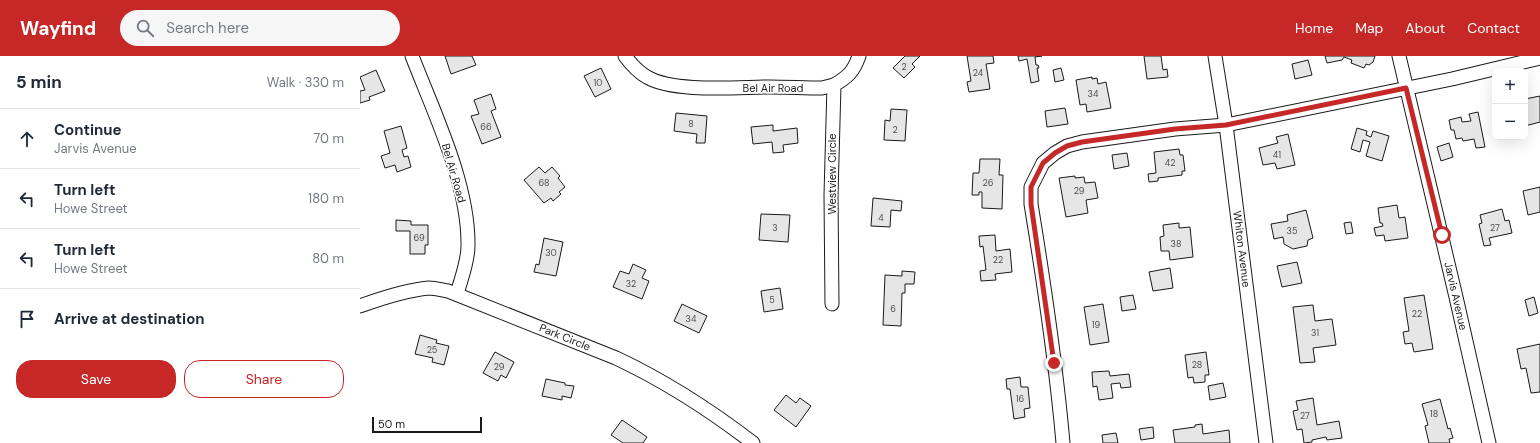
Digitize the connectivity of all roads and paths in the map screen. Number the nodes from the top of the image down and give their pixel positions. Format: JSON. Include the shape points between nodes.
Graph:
{"nodes":[{"id":1,"x":412,"y":56,"type":"edge"},
{"id":2,"x":625,"y":56,"type":"edge"},
{"id":3,"x":859,"y":56,"type":"edge"},
{"id":4,"x":1215,"y":56,"type":"edge"},
{"id":5,"x":1399,"y":56,"type":"edge"},
{"id":6,"x":1540,"y":58,"type":"edge"},
{"id":7,"x":834,"y":85,"type":"junction"},
{"id":8,"x":1406,"y":88,"type":"junction"},
{"id":9,"x":1226,"y":125,"type":"junction"},
{"id":10,"x":457,"y":294,"type":"junction"},
{"id":11,"x":832,"y":304,"type":"dead end"},
{"id":12,"x":360,"y":306,"type":"edge"},
{"id":13,"x":753,"y":443,"type":"edge"},
{"id":14,"x":1063,"y":443,"type":"edge"},
{"id":15,"x":1266,"y":443,"type":"edge"},
{"id":16,"x":1489,"y":443,"type":"edge"}],
"edges":[{"from":1,"to":10,"type":"street","name":"Bel Air Road","via":[[443,135],[463,202],[468,248]]},
{"from":2,"to":7,"type":"street","name":"Bel Air Road","via":[[646,77],[674,85],[712,88],[822,88]]},
{"from":3,"to":7,"type":"street","via":[[847,78]]},
{"from":4,"to":9,"type":"street","name":"Whiton Avenue"},
{"from":5,"to":8,"type":"street","name":"Jarvis Avenue"},
{"from":6,"to":8,"type":"street"},
{"from":7,"to":11,"type":"street","name":"Westview Circle"},
{"from":8,"to":9,"type":"street"},
{"from":8,"to":16,"type":"street","name":"Jarvis Avenue"},
{"from":9,"to":14,"type":"street","via":[[1175,129],[1082,142],[1055,153],[1043,163],[1037,174],[1031,187],[1031,204],[1054,358]]},
{"from":9,"to":15,"type":"street","name":"Whiton Avenue"},
{"from":10,"to":12,"type":"street","name":"Park Circle","via":[[431,288],[413,290]]},
{"from":10,"to":13,"type":"street","name":"Park Circle","via":[[642,370],[668,384]]}]}
